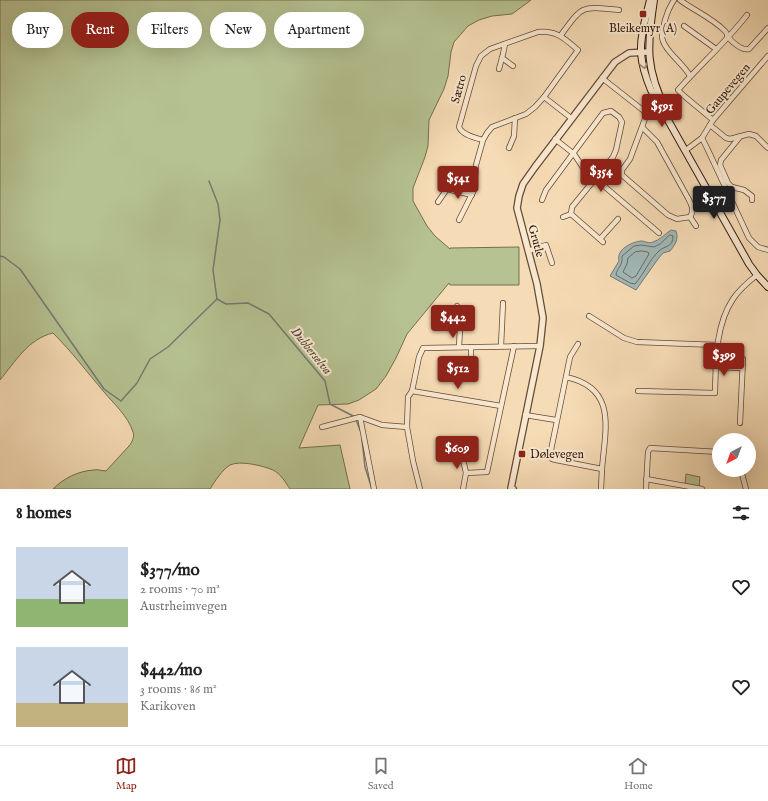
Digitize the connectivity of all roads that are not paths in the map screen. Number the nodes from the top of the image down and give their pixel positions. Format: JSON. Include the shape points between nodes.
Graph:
{"nodes":[{"id":1,"x":650,"y":0,"type":"edge"},
{"id":2,"x":654,"y":0,"type":"edge"},
{"id":3,"x":674,"y":0,"type":"edge"},
{"id":4,"x":680,"y":0,"type":"edge"},
{"id":5,"x":619,"y":10,"type":"dead end"},
{"id":6,"x":747,"y":15,"type":"dead end"},
{"id":7,"x":684,"y":26,"type":"dead end"},
{"id":8,"x":768,"y":28,"type":"edge"},
{"id":9,"x":561,"y":35,"type":"junction"},
{"id":10,"x":728,"y":37,"type":"junction"},
{"id":11,"x":505,"y":44,"type":"junction"},
{"id":12,"x":716,"y":49,"type":"junction"},
{"id":13,"x":648,"y":52,"type":"junction"},
{"id":14,"x":641,"y":53,"type":"junction"},
{"id":15,"x":768,"y":56,"type":"edge"},
{"id":16,"x":502,"y":58,"type":"junction"},
{"id":17,"x":513,"y":66,"type":"dead end"},
{"id":18,"x":499,"y":69,"type":"dead end"},
{"id":19,"x":690,"y":76,"type":"junction"},
{"id":20,"x":602,"y":78,"type":"junction"},
{"id":21,"x":544,"y":97,"type":"junction"},
{"id":22,"x":515,"y":118,"type":"junction"},
{"id":23,"x":571,"y":118,"type":"junction"},
{"id":24,"x":713,"y":120,"type":"junction"},
{"id":25,"x":710,"y":125,"type":"junction"},
{"id":26,"x":642,"y":127,"type":"junction"},
{"id":27,"x":738,"y":137,"type":"junction"},
{"id":28,"x":702,"y":138,"type":"junction"},
{"id":29,"x":556,"y":139,"type":"junction"},
{"id":30,"x":679,"y":139,"type":"junction"},
{"id":31,"x":483,"y":140,"type":"junction"},
{"id":32,"x":509,"y":148,"type":"dead end"},
{"id":33,"x":768,"y":148,"type":"edge"},
{"id":34,"x":686,"y":150,"type":"junction"},
{"id":35,"x":574,"y":154,"type":"junction"},
{"id":36,"x":596,"y":178,"type":"junction"},
{"id":37,"x":472,"y":196,"type":"junction"},
{"id":38,"x":542,"y":200,"type":"dead end"},
{"id":39,"x":752,"y":200,"type":"dead end"},
{"id":40,"x":438,"y":202,"type":"dead end"},
{"id":41,"x":571,"y":214,"type":"junction"},
{"id":42,"x":563,"y":217,"type":"dead end"},
{"id":43,"x":690,"y":217,"type":"junction"},
{"id":44,"x":618,"y":219,"type":"dead end"},
{"id":45,"x":459,"y":220,"type":"dead end"},
{"id":46,"x":696,"y":226,"type":"dead end"},
{"id":47,"x":659,"y":233,"type":"dead end"},
{"id":48,"x":768,"y":250,"type":"edge"},
{"id":49,"x":528,"y":251,"type":"junction"},
{"id":50,"x":552,"y":263,"type":"dead end"},
{"id":51,"x":757,"y":275,"type":"junction"},
{"id":52,"x":768,"y":287,"type":"edge"},
{"id":53,"x":503,"y":303,"type":"dead end"},
{"id":54,"x":457,"y":306,"type":"dead end"},
{"id":55,"x":589,"y":316,"type":"dead end"},
{"id":56,"x":578,"y":344,"type":"dead end"},
{"id":57,"x":501,"y":346,"type":"junction"},
{"id":58,"x":514,"y":346,"type":"junction"},
{"id":59,"x":540,"y":346,"type":"junction"},
{"id":60,"x":717,"y":346,"type":"junction"},
{"id":61,"x":459,"y":347,"type":"junction"},
{"id":62,"x":471,"y":347,"type":"junction"},
{"id":63,"x":743,"y":359,"type":"dead end"},
{"id":64,"x":471,"y":362,"type":"dead end"},
{"id":65,"x":716,"y":367,"type":"junction"},
{"id":66,"x":742,"y":368,"type":"junction"},
{"id":67,"x":566,"y":377,"type":"junction"},
{"id":68,"x":412,"y":391,"type":"junction"},
{"id":69,"x":638,"y":391,"type":"dead end"},
{"id":70,"x":501,"y":406,"type":"junction"},
{"id":71,"x":526,"y":415,"type":"junction"},
{"id":72,"x":360,"y":417,"type":"junction"},
{"id":73,"x":556,"y":420,"type":"junction"},
{"id":74,"x":740,"y":423,"type":"dead end"},
{"id":75,"x":322,"y":427,"type":"dead end"},
{"id":76,"x":407,"y":427,"type":"junction"},
{"id":77,"x":461,"y":450,"type":"dead end"},
{"id":78,"x":712,"y":452,"type":"edge"},
{"id":79,"x":602,"y":469,"type":"junction"},
{"id":80,"x":466,"y":473,"type":"junction"},
{"id":81,"x":743,"y":477,"type":"edge"},
{"id":82,"x":646,"y":479,"type":"junction"},
{"id":83,"x":374,"y":489,"type":"edge"},
{"id":84,"x":420,"y":489,"type":"edge"},
{"id":85,"x":463,"y":489,"type":"edge"},
{"id":86,"x":512,"y":489,"type":"edge"},
{"id":87,"x":601,"y":489,"type":"edge"},
{"id":88,"x":646,"y":489,"type":"edge"},
{"id":89,"x":700,"y":489,"type":"edge"},
{"id":90,"x":746,"y":489,"type":"edge"}],
"edges":[{"from":1,"to":14,"type":"main road"},
{"from":2,"to":13,"type":"main road"},
{"from":3,"to":19,"type":"street","via":[[667,14],[662,36],[664,44]]},
{"from":4,"to":10,"type":"street","via":[[707,17],[726,32]]},
{"from":5,"to":9,"type":"street","via":[[590,8],[581,11]]},
{"from":6,"to":10,"type":"street"},
{"from":7,"to":12,"type":"street"},
{"from":8,"to":10,"type":"street","via":[[747,50]]},
{"from":9,"to":11,"type":"street","name":"Sætro","via":[[538,32]]},
{"from":9,"to":21,"type":"street","via":[[578,50]]},
{"from":10,"to":12,"type":"street"},
{"from":11,"to":16,"type":"street"},
{"from":11,"to":31,"type":"street","name":"Sætro","via":[[490,49],[481,56],[460,124],[461,132]]},
{"from":12,"to":19,"type":"street"},
{"from":13,"to":14,"type":"street","name":"Grutle"},
{"from":13,"to":30,"type":"main road","via":[[655,85]]},
{"from":14,"to":20,"type":"street","name":"Grutle","via":[[622,57]]},
{"from":14,"to":30,"type":"main road","one_way":true,"via":[[651,90]]},
{"from":15,"to":24,"type":"street","name":"Gaupevegen"},
{"from":16,"to":17,"type":"street"},
{"from":16,"to":18,"type":"street"},
{"from":19,"to":24,"type":"street","via":[[678,90]]},
{"from":20,"to":23,"type":"street","name":"Grutle"},
{"from":20,"to":26,"type":"street","via":[[644,111],[646,116]]},
{"from":21,"to":22,"type":"street","via":[[526,114]]},
{"from":21,"to":23,"type":"street"},
{"from":22,"to":31,"type":"street","via":[[492,127]]},
{"from":22,"to":32,"type":"street","via":[[514,136]]},
{"from":23,"to":29,"type":"street","name":"Grutle"},
{"from":24,"to":25,"type":"street","name":"Gaupevegen"},
{"from":25,"to":27,"type":"street","via":[[726,138]]},
{"from":25,"to":28,"type":"street","name":"Gaupevegen"},
{"from":26,"to":43,"type":"street","via":[[657,142],[688,198],[693,211]]},
{"from":26,"to":43,"type":"street","via":[[622,175],[668,215],[677,219]]},
{"from":27,"to":33,"type":"street","via":[[749,134],[756,136]]},
{"from":27,"to":39,"type":"street","via":[[720,165],[728,183],[732,187],[744,190],[752,196]]},
{"from":28,"to":34,"type":"street","name":"Gaupevegen"},
{"from":28,"to":48,"type":"street","via":[[749,238],[758,247]]},
{"from":29,"to":35,"type":"street"},
{"from":29,"to":49,"type":"street","name":"Grutle","via":[[523,184],[519,196],[517,208]]},
{"from":30,"to":34,"type":"main road"},
{"from":31,"to":37,"type":"street","via":[[476,165],[476,182]]},
{"from":34,"to":51,"type":"main road"},
{"from":35,"to":36,"type":"street","via":[[584,169]]},
{"from":35,"to":36,"type":"street","via":[[603,113],[611,111],[619,117],[622,122],[616,150]]},
{"from":35,"to":38,"type":"street","via":[[546,190]]},
{"from":36,"to":41,"type":"street","via":[[572,207]]},
{"from":36,"to":47,"type":"street"},
{"from":37,"to":40,"type":"street","via":[[447,189]]},
{"from":37,"to":45,"type":"street"},
{"from":41,"to":42,"type":"street"},
{"from":41,"to":44,"type":"street","via":[[601,241]]},
{"from":43,"to":46,"type":"street"},
{"from":49,"to":50,"type":"street","via":[[546,245]]},
{"from":49,"to":59,"type":"street","name":"Grutle","via":[[543,318]]},
{"from":51,"to":52,"type":"main road"},
{"from":51,"to":60,"type":"street","via":[[732,300]]},
{"from":53,"to":57,"type":"street"},
{"from":54,"to":61,"type":"street","via":[[461,311]]},
{"from":55,"to":60,"type":"street","via":[[624,338],[637,342]]},
{"from":56,"to":67,"type":"street","via":[[570,357]]},
{"from":57,"to":58,"type":"street"},
{"from":57,"to":62,"type":"street"},
{"from":58,"to":59,"type":"street"},
{"from":58,"to":70,"type":"street"},
{"from":59,"to":71,"type":"street","name":"Grutle"},
{"from":60,"to":65,"type":"street"},
{"from":61,"to":62,"type":"street"},
{"from":61,"to":68,"type":"street","via":[[423,348]]},
{"from":62,"to":64,"type":"street"},
{"from":63,"to":66,"type":"street"},
{"from":65,"to":66,"type":"street"},
{"from":65,"to":69,"type":"street","via":[[715,394]]},
{"from":66,"to":74,"type":"street"},
{"from":67,"to":73,"type":"street"},
{"from":67,"to":79,"type":"street","via":[[592,389],[604,406],[606,421]]},
{"from":68,"to":70,"type":"street"},
{"from":68,"to":76,"type":"street","via":[[408,397]]},
{"from":70,"to":80,"type":"street","via":[[487,472]]},
{"from":71,"to":73,"type":"street"},
{"from":71,"to":86,"type":"street","name":"Grutle"},
{"from":72,"to":75,"type":"street"},
{"from":72,"to":76,"type":"street","via":[[382,425]]},
{"from":72,"to":83,"type":"street"},
{"from":73,"to":79,"type":"street","via":[[550,457]]},
{"from":76,"to":84,"type":"street"},
{"from":77,"to":80,"type":"street"},
{"from":78,"to":82,"type":"street","via":[[650,448]]},
{"from":79,"to":87,"type":"street"},
{"from":80,"to":85,"type":"street"},
{"from":81,"to":90,"type":"street"},
{"from":82,"to":88,"type":"street"},
{"from":82,"to":89,"type":"street"}]}
